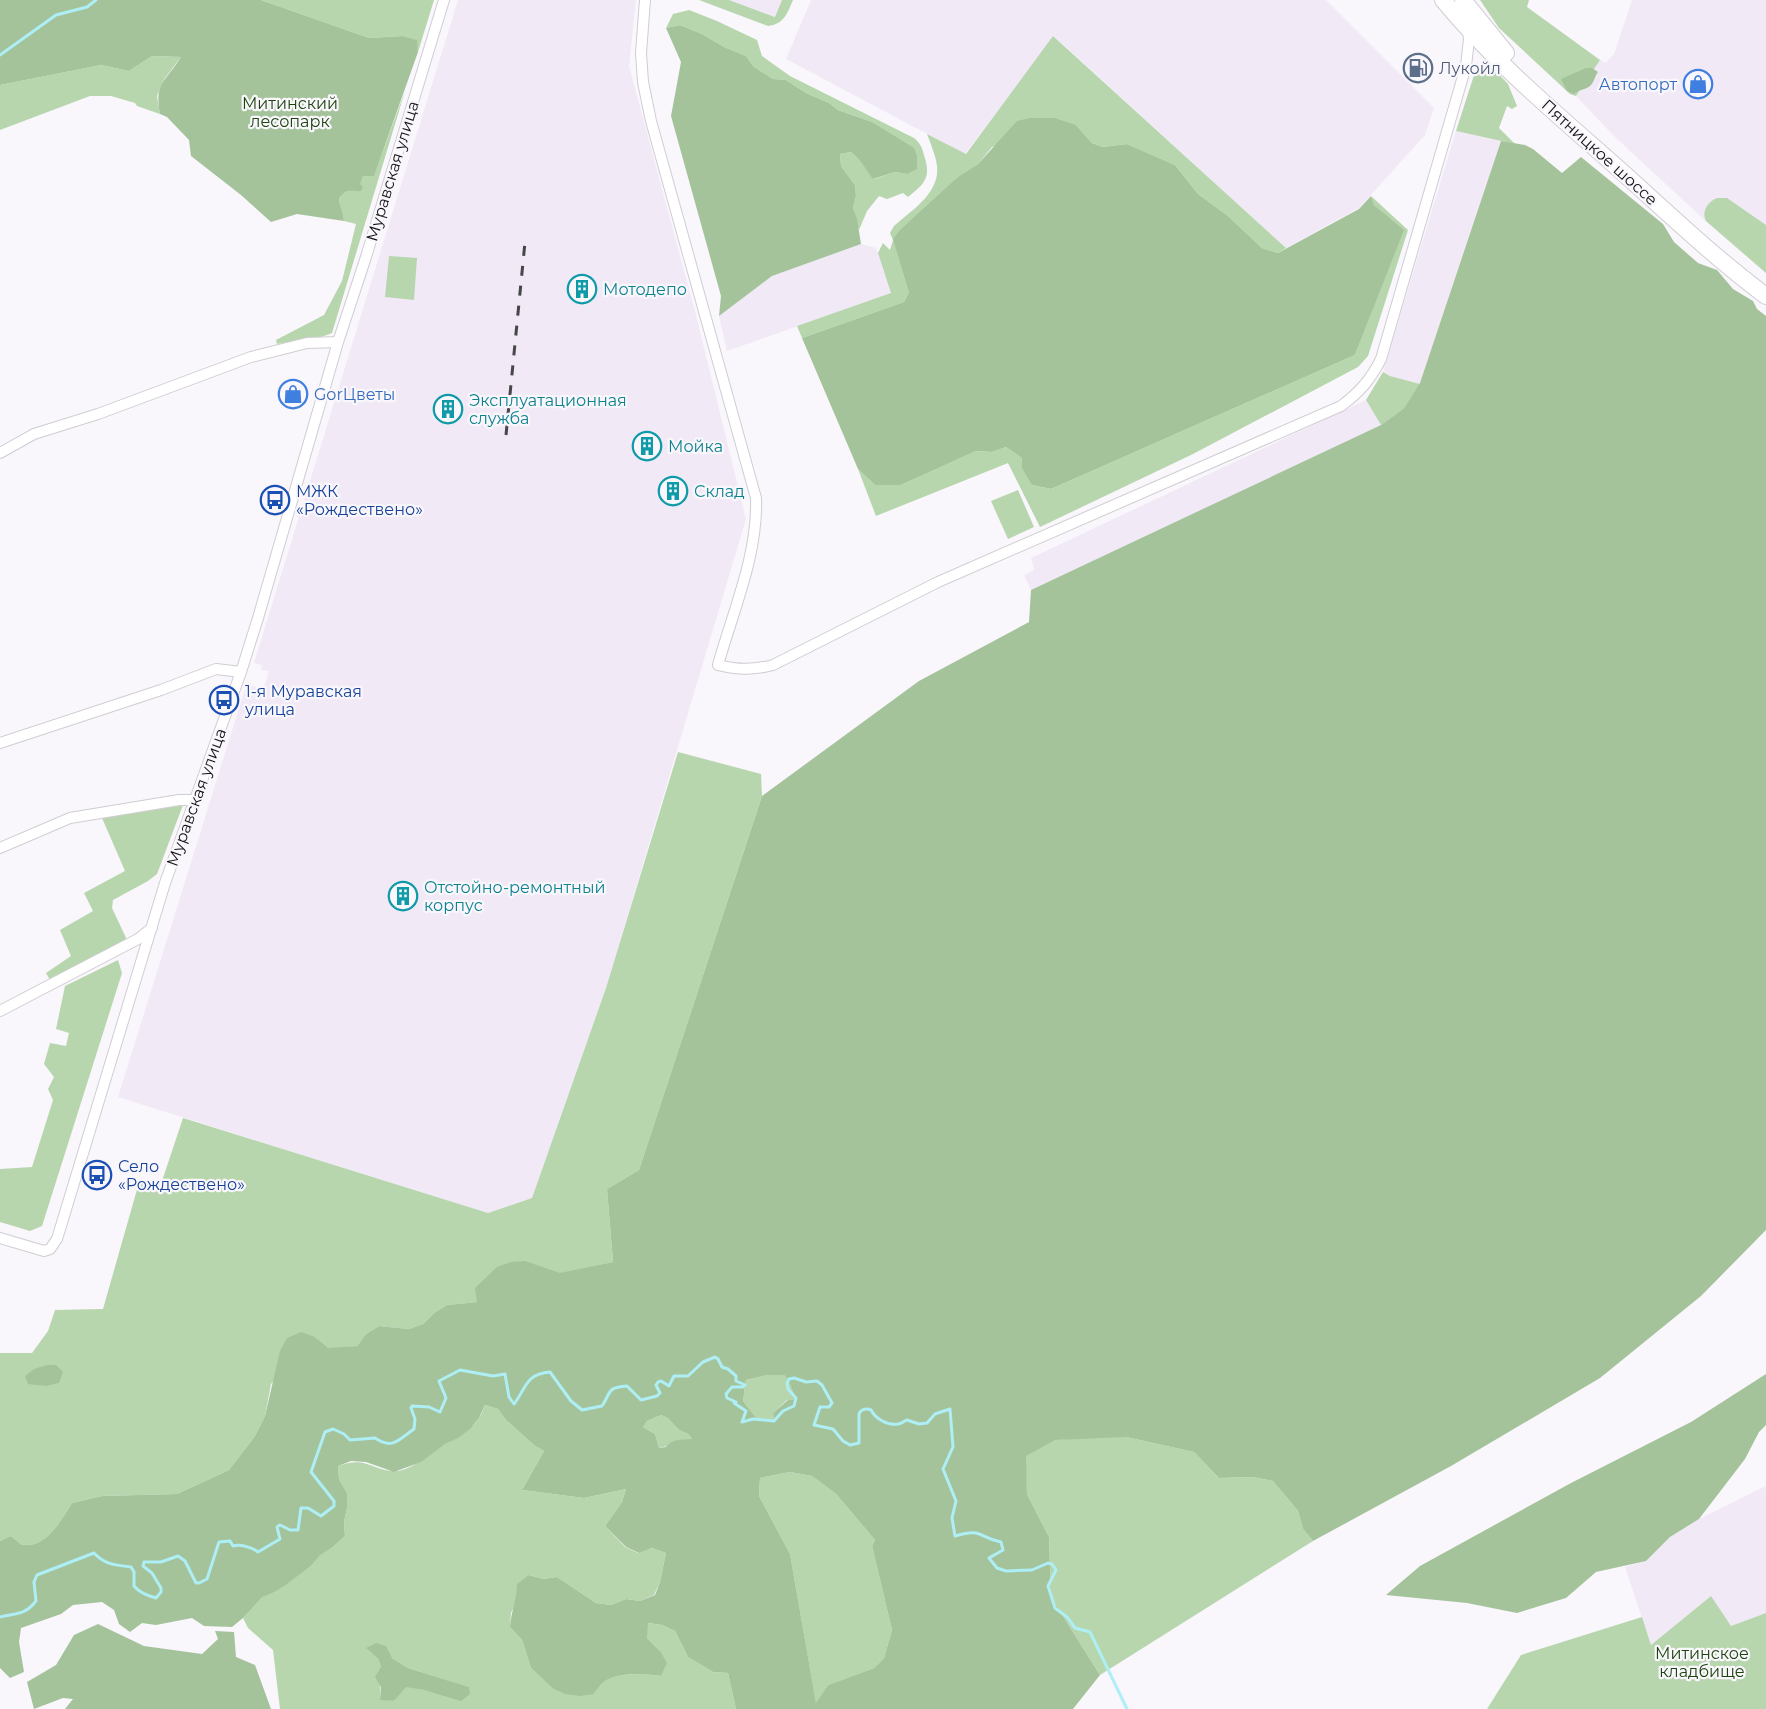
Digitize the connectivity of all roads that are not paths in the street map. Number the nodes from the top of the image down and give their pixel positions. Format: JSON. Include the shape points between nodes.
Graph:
{"nodes":[{"id":1,"x":444,"y":0,"type":"edge"},
{"id":2,"x":645,"y":0,"type":"edge"},
{"id":3,"x":1443,"y":0,"type":"edge"},
{"id":4,"x":1463,"y":0,"type":"edge"},
{"id":5,"x":1468,"y":27,"type":"junction"},
{"id":6,"x":1766,"y":283,"type":"edge"},
{"id":7,"x":1766,"y":296,"type":"edge"},
{"id":8,"x":338,"y":342,"type":"junction"},
{"id":9,"x":0,"y":453,"type":"edge"},
{"id":10,"x":241,"y":672,"type":"junction"},
{"id":11,"x":0,"y":743,"type":"edge"},
{"id":12,"x":194,"y":800,"type":"junction"},
{"id":13,"x":0,"y":848,"type":"edge"},
{"id":14,"x":153,"y":927,"type":"junction"},
{"id":15,"x":0,"y":1011,"type":"edge"},
{"id":16,"x":0,"y":1238,"type":"edge"}],
"edges":[{"from":1,"to":8,"type":"street","name":"Муравская улица"},
{"from":2,"to":5,"type":"street","via":[[641,53],[649,111],[756,498],[757,523],[750,555],[718,665],[737,670],[773,665],[938,582],[1341,406],[1358,394],[1381,359],[1466,66]]},
{"from":3,"to":5,"type":"main road","name":"Пятницкое шоссе"},
{"from":4,"to":6,"type":"main road","name":"Пятницкое шоссе","via":[[1512,59]]},
{"from":5,"to":7,"type":"main road","name":"Пятницкое шоссе","via":[[1590,144]]},
{"from":8,"to":9,"type":"street","via":[[307,343],[251,357],[34,434]]},
{"from":8,"to":10,"type":"street","name":"Муравская улица"},
{"from":10,"to":11,"type":"street","via":[[216,669]]},
{"from":10,"to":12,"type":"street","name":"Муравская улица"},
{"from":12,"to":13,"type":"street","via":[[70,819]]},
{"from":12,"to":14,"type":"street","name":"Муравская улица"},
{"from":14,"to":15,"type":"street","via":[[138,939]]},
{"from":14,"to":16,"type":"street","name":"Муравская улица","via":[[57,1239],[50,1249],[38,1250]]}]}
